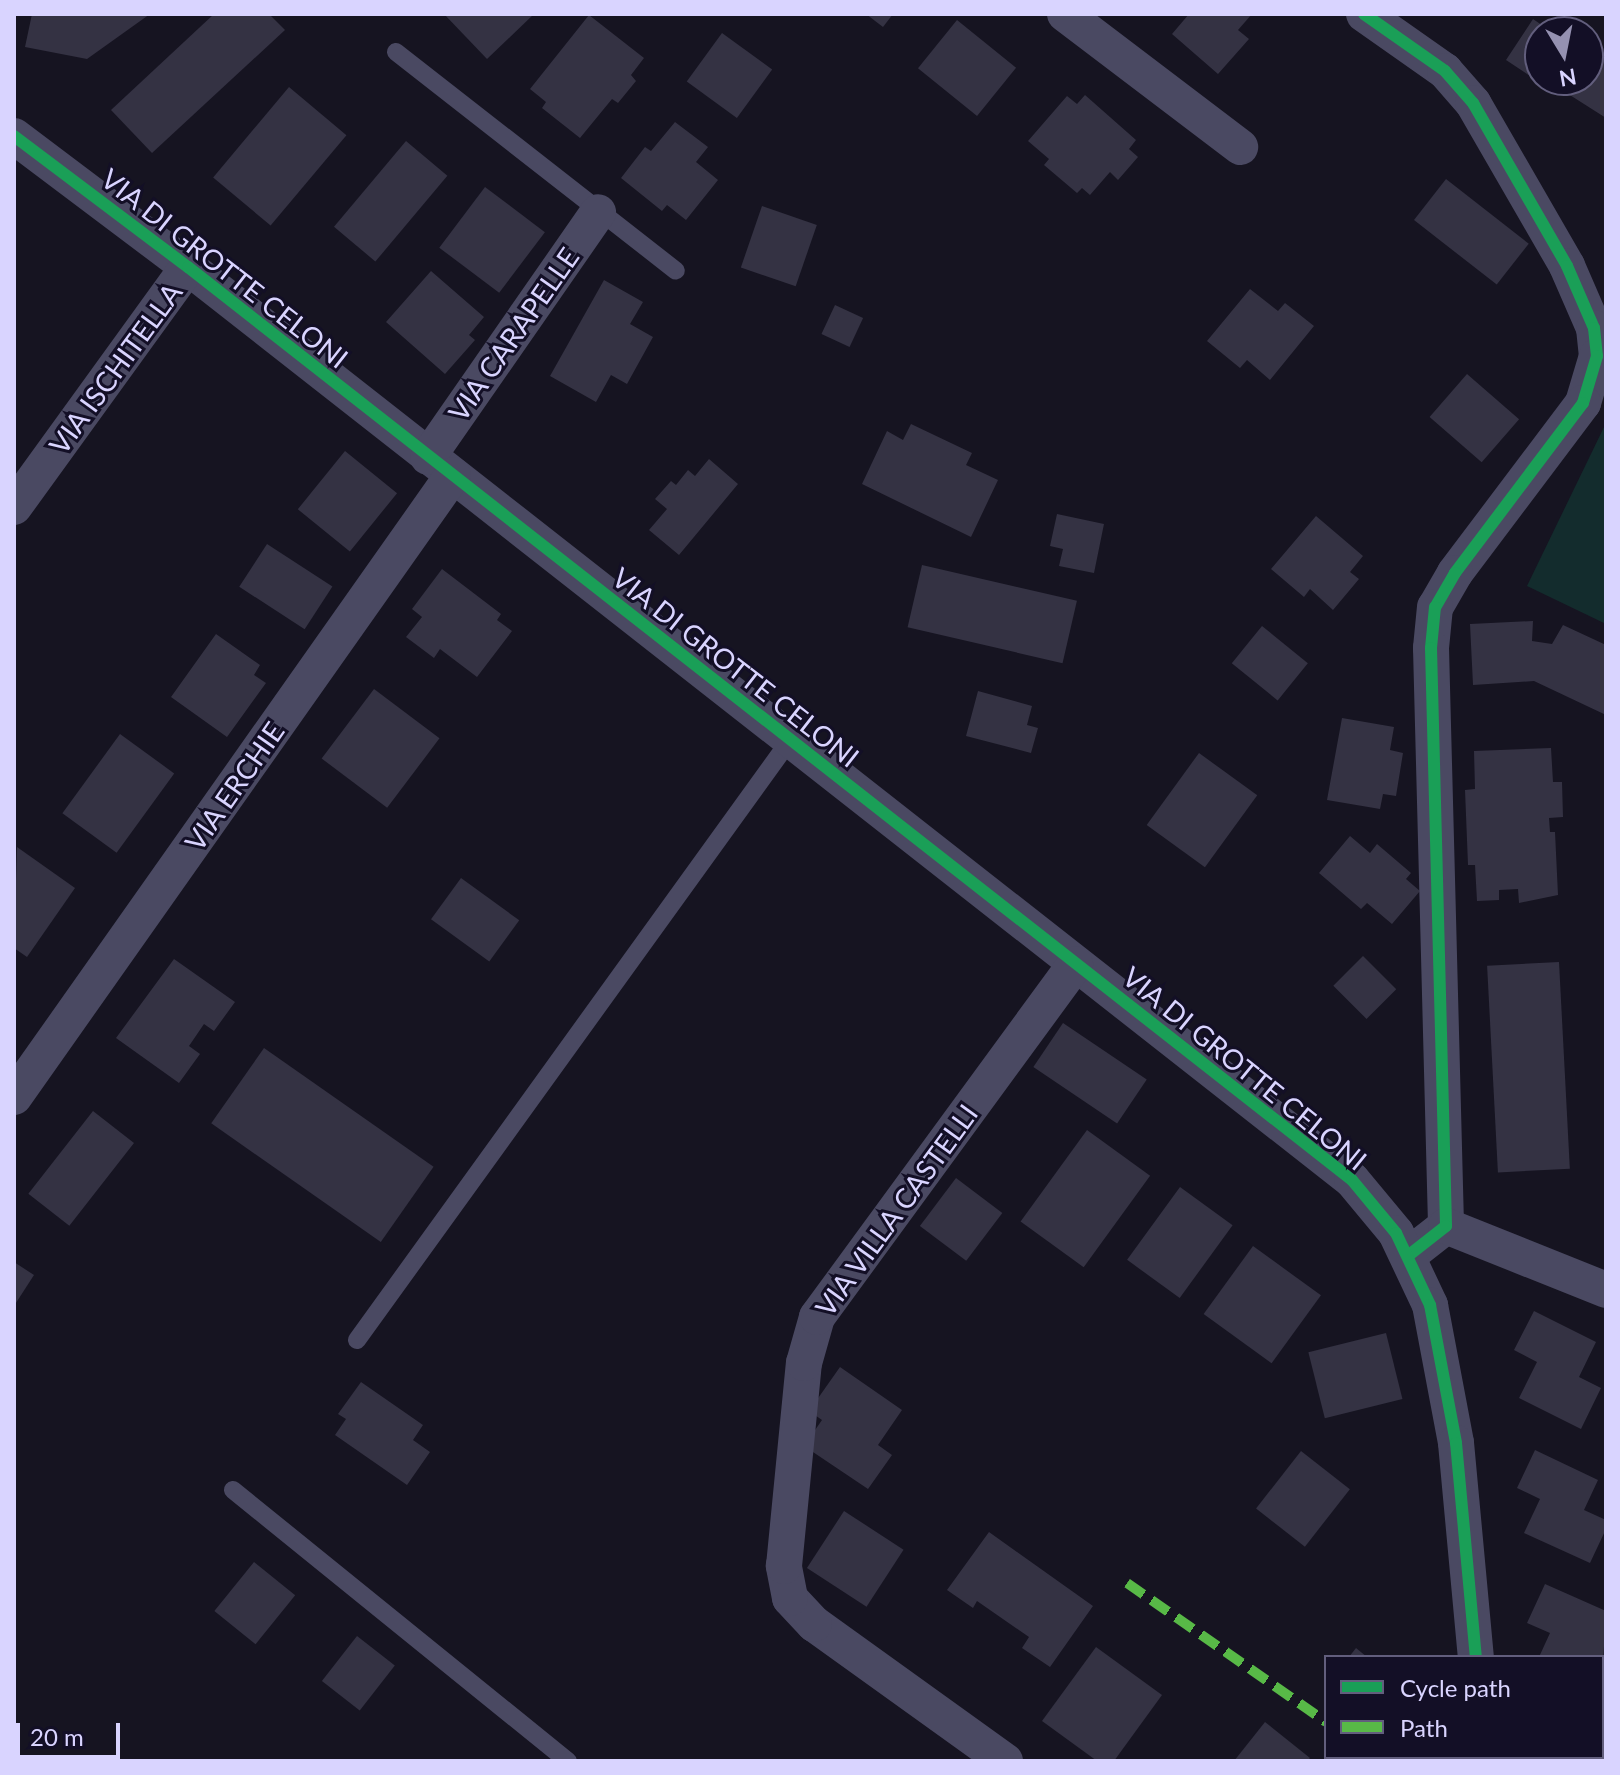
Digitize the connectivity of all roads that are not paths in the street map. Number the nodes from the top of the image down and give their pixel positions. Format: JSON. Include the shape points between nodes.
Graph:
{"nodes":[{"id":1,"x":1065,"y":14,"type":"edge"},
{"id":2,"x":1364,"y":14,"type":"edge"},
{"id":3,"x":396,"y":52,"type":"dead end"},
{"id":4,"x":14,"y":136,"type":"edge"},
{"id":5,"x":1240,"y":147,"type":"dead end"},
{"id":6,"x":598,"y":212,"type":"junction"},
{"id":7,"x":188,"y":267,"type":"junction"},
{"id":8,"x":676,"y":271,"type":"dead end"},
{"id":9,"x":440,"y":466,"type":"junction"},
{"id":10,"x":14,"y":507,"type":"edge"},
{"id":11,"x":790,"y":740,"type":"junction"},
{"id":12,"x":1075,"y":964,"type":"junction"},
{"id":13,"x":14,"y":1097,"type":"edge"},
{"id":14,"x":1446,"y":1226,"type":"junction"},
{"id":15,"x":1409,"y":1255,"type":"junction"},
{"id":16,"x":1606,"y":1290,"type":"edge"},
{"id":17,"x":357,"y":1340,"type":"dead end"},
{"id":18,"x":233,"y":1490,"type":"dead end"},
{"id":19,"x":1476,"y":1655,"type":"edge"},
{"id":20,"x":568,"y":1761,"type":"edge"},
{"id":21,"x":1005,"y":1761,"type":"edge"}],
"edges":[{"from":1,"to":5,"type":"street"},
{"from":2,"to":14,"type":"street","via":[[1445,71],[1473,103],[1567,266],[1597,341],[1596,369],[1583,403],[1455,573],[1433,622]]},
{"from":3,"to":6,"type":"lane"},
{"from":4,"to":7,"type":"street","name":"VIA DI GROTTE CELONI"},
{"from":6,"to":8,"type":"lane"},
{"from":6,"to":9,"type":"street","name":"VIA CARAPELLE"},
{"from":7,"to":9,"type":"street","name":"VIA DI GROTTE CELONI"},
{"from":7,"to":10,"type":"street","name":"VIA ISCHITELLA"},
{"from":9,"to":11,"type":"street","name":"VIA DI GROTTE CELONI"},
{"from":9,"to":13,"type":"street","name":"VIA ERCHIE"},
{"from":11,"to":12,"type":"street","name":"VIA DI GROTTE CELONI"},
{"from":11,"to":17,"type":"lane"},
{"from":12,"to":15,"type":"street","name":"VIA DI GROTTE CELONI","via":[[1328,1158],[1379,1211]]},
{"from":12,"to":21,"type":"street","name":"VIA VILLA CASTELLI","via":[[817,1317],[804,1363],[784,1566],[790,1598],[814,1624]]},
{"from":14,"to":15,"type":"street"},
{"from":14,"to":16,"type":"street"},
{"from":15,"to":19,"type":"street","name":"VIA DI GROTTE CELONI","via":[[1430,1305],[1443,1358]]},
{"from":18,"to":20,"type":"lane"}]}
